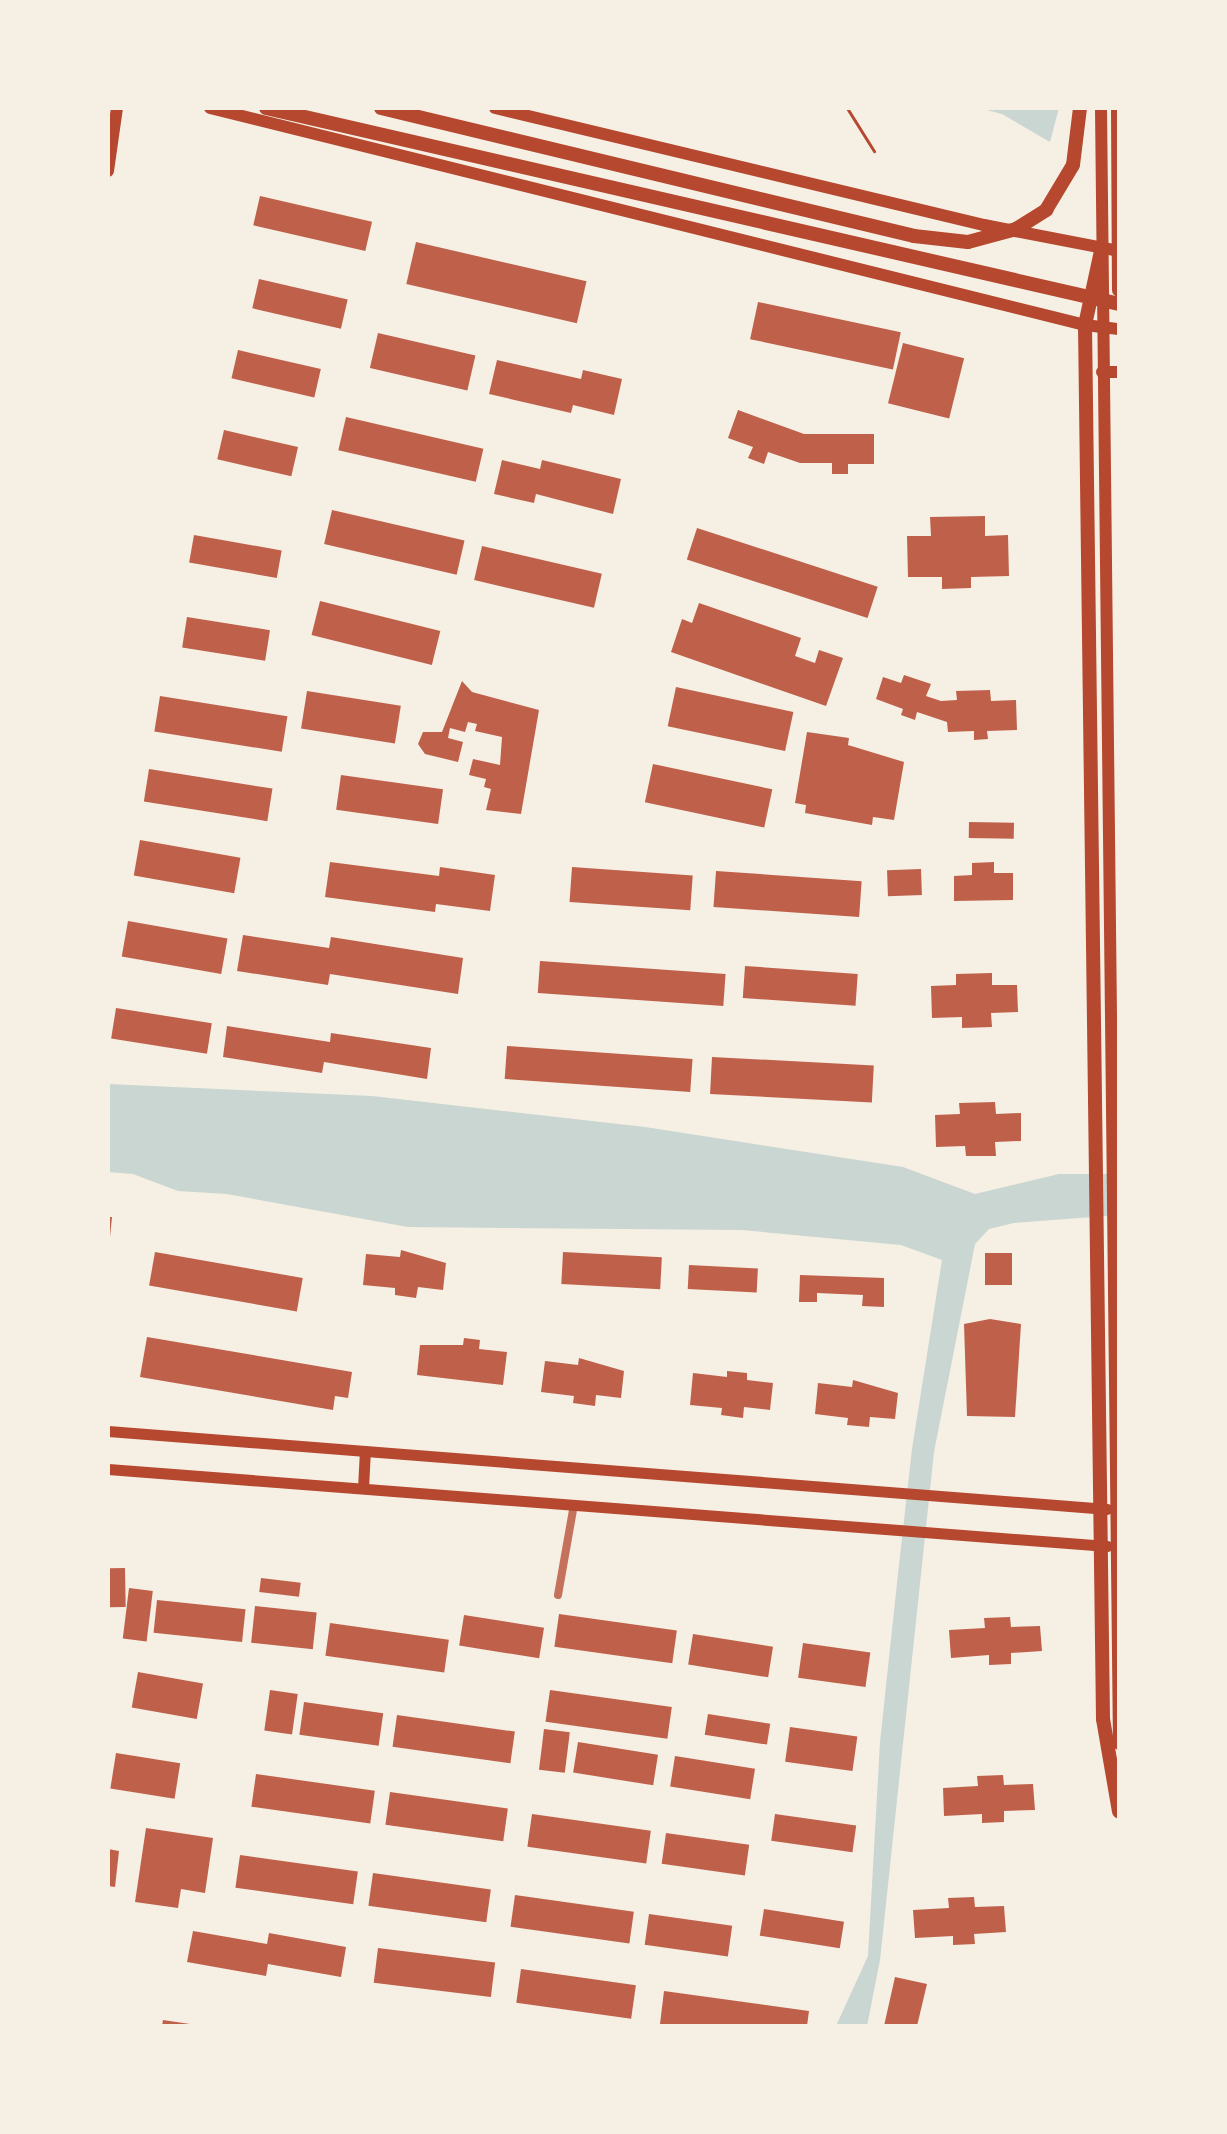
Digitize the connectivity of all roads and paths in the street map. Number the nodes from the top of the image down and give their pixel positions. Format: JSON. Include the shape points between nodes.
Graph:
{"nodes":[{"id":1,"x":117,"y":108,"type":"edge"},
{"id":2,"x":210,"y":108,"type":"edge"},
{"id":3,"x":266,"y":108,"type":"edge"},
{"id":4,"x":381,"y":108,"type":"edge"},
{"id":5,"x":495,"y":108,"type":"edge"},
{"id":6,"x":847,"y":108,"type":"edge"},
{"id":7,"x":1080,"y":108,"type":"edge"},
{"id":8,"x":1118,"y":108,"type":"edge"},
{"id":9,"x":1101,"y":113,"type":"edge"},
{"id":10,"x":874,"y":151,"type":"dead end"},
{"id":11,"x":108,"y":171,"type":"edge"},
{"id":12,"x":1101,"y":251,"type":"junction"},
{"id":13,"x":1119,"y":251,"type":"edge"},
{"id":14,"x":1119,"y":290,"type":"edge"},
{"id":15,"x":1119,"y":304,"type":"edge"},
{"id":16,"x":1085,"y":325,"type":"junction"},
{"id":17,"x":1102,"y":328,"type":"junction"},
{"id":18,"x":1119,"y":329,"type":"edge"},
{"id":19,"x":1102,"y":372,"type":"junction"},
{"id":20,"x":1119,"y":372,"type":"edge"},
{"id":21,"x":108,"y":1431,"type":"edge"},
{"id":22,"x":365,"y":1451,"type":"junction"},
{"id":23,"x":108,"y":1469,"type":"edge"},
{"id":24,"x":363,"y":1488,"type":"junction"},
{"id":25,"x":574,"y":1504,"type":"junction"},
{"id":26,"x":1117,"y":1510,"type":"edge"},
{"id":27,"x":1118,"y":1547,"type":"edge"},
{"id":28,"x":558,"y":1595,"type":"dead end"},
{"id":29,"x":1119,"y":1744,"type":"edge"},
{"id":30,"x":1119,"y":1812,"type":"edge"}],
"edges":[{"from":1,"to":11,"type":"main road"},
{"from":2,"to":16,"type":"main road"},
{"from":3,"to":15,"type":"highway"},
{"from":4,"to":7,"type":"highway","via":[[914,236],[968,242],[1016,229],[1046,210],[1073,165]]},
{"from":5,"to":12,"type":"main road"},
{"from":6,"to":10,"type":"path"},
{"from":8,"to":14,"type":"highway"},
{"from":9,"to":12,"type":"main road"},
{"from":12,"to":13,"type":"main road"},
{"from":12,"to":16,"type":"highway"},
{"from":12,"to":17,"type":"main road"},
{"from":16,"to":17,"type":"main road"},
{"from":16,"to":30,"type":"highway","via":[[1103,1719]]},
{"from":17,"to":18,"type":"main road"},
{"from":17,"to":19,"type":"main road"},
{"from":19,"to":20,"type":"main road"},
{"from":19,"to":26,"type":"main road"},
{"from":21,"to":22,"type":"main road"},
{"from":22,"to":24,"type":"main road"},
{"from":22,"to":26,"type":"main road"},
{"from":23,"to":24,"type":"main road"},
{"from":24,"to":25,"type":"main road"},
{"from":25,"to":27,"type":"main road"},
{"from":25,"to":28,"type":"street"},
{"from":26,"to":27,"type":"main road"},
{"from":27,"to":29,"type":"main road"}]}
